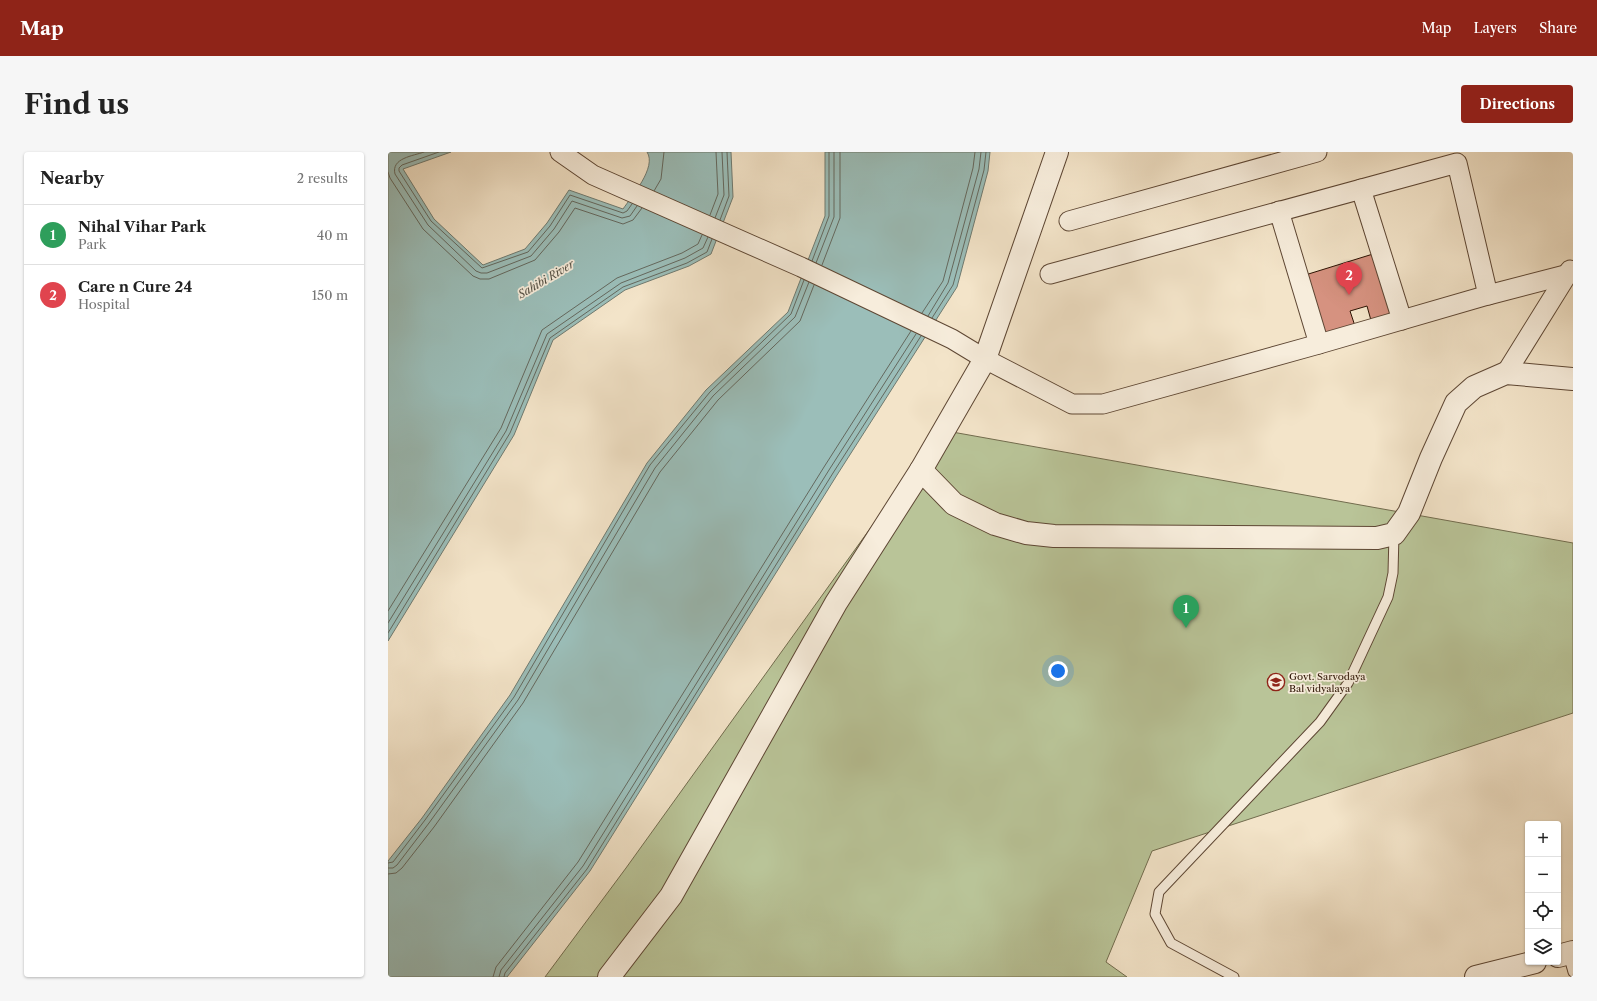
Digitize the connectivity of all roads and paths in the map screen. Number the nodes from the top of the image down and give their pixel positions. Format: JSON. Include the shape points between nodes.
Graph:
{"nodes":[{"id":1,"x":560,"y":152,"type":"edge"},
{"id":2,"x":1057,"y":152,"type":"edge"},
{"id":3,"x":1317,"y":152,"type":"edge"},
{"id":4,"x":1361,"y":189,"type":"junction"},
{"id":5,"x":1279,"y":211,"type":"junction"},
{"id":6,"x":1069,"y":221,"type":"dead end"},
{"id":7,"x":1571,"y":271,"type":"edge"},
{"id":8,"x":1050,"y":274,"type":"dead end"},
{"id":9,"x":1488,"y":295,"type":"junction"},
{"id":10,"x":1402,"y":320,"type":"junction"},
{"id":11,"x":1319,"y":344,"type":"junction"},
{"id":12,"x":985,"y":359,"type":"junction"},
{"id":13,"x":1506,"y":373,"type":"junction"},
{"id":14,"x":1573,"y":380,"type":"edge"},
{"id":15,"x":921,"y":470,"type":"junction"},
{"id":16,"x":1394,"y":534,"type":"junction"},
{"id":17,"x":1525,"y":965,"type":"edge"},
{"id":18,"x":609,"y":977,"type":"edge"},
{"id":19,"x":1234,"y":977,"type":"edge"},
{"id":20,"x":1476,"y":977,"type":"edge"}],
"edges":[{"from":1,"to":12,"type":"street","via":[[593,175],[801,267],[952,339]]},
{"from":2,"to":12,"type":"street"},
{"from":3,"to":6,"type":"street"},
{"from":4,"to":5,"type":"street"},
{"from":4,"to":9,"type":"street","via":[[1457,163]]},
{"from":4,"to":10,"type":"street"},
{"from":5,"to":8,"type":"street"},
{"from":5,"to":11,"type":"street"},
{"from":7,"to":9,"type":"street"},
{"from":7,"to":13,"type":"street"},
{"from":9,"to":10,"type":"street"},
{"from":10,"to":11,"type":"street"},
{"from":11,"to":12,"type":"street","via":[[1103,404],[1072,404]]},
{"from":12,"to":15,"type":"street"},
{"from":13,"to":14,"type":"street"},
{"from":13,"to":16,"type":"street","via":[[1474,387],[1456,403],[1410,513]]},
{"from":15,"to":16,"type":"street","via":[[954,504],[995,524],[1026,533],[1054,536],[1377,538]]},
{"from":15,"to":18,"type":"street","via":[[836,602],[671,896]]},
{"from":16,"to":19,"type":"lane","via":[[1393,573],[1388,597],[1348,684],[1320,722],[1159,892],[1155,914],[1171,943]]},
{"from":17,"to":20,"type":"street"}]}
